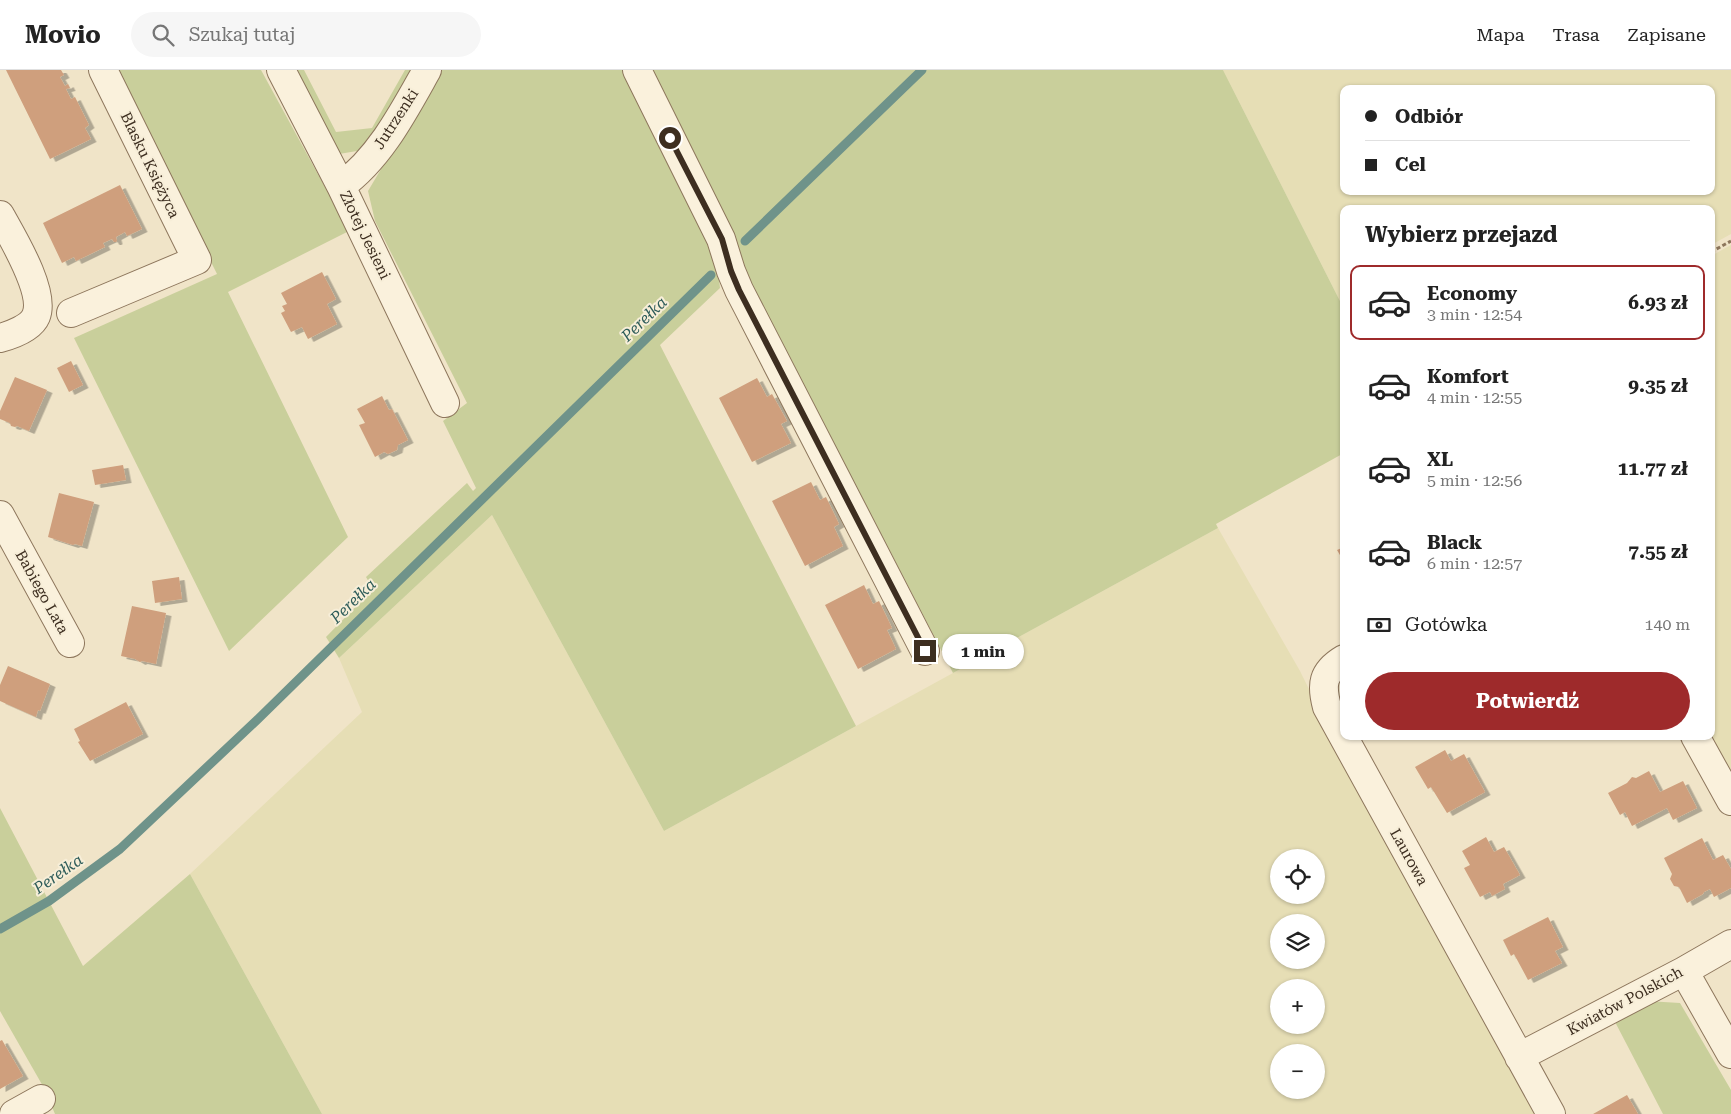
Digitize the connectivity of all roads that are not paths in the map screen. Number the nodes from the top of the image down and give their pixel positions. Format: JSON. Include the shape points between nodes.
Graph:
{"nodes":[{"id":1,"x":102,"y":70,"type":"edge"},
{"id":2,"x":280,"y":70,"type":"edge"},
{"id":3,"x":427,"y":70,"type":"edge"},
{"id":4,"x":637,"y":70,"type":"edge"},
{"id":5,"x":341,"y":186,"type":"junction"},
{"id":6,"x":0,"y":215,"type":"edge"},
{"id":7,"x":71,"y":313,"type":"dead end"},
{"id":8,"x":0,"y":338,"type":"edge"},
{"id":9,"x":445,"y":403,"type":"dead end"},
{"id":10,"x":0,"y":515,"type":"edge"},
{"id":11,"x":70,"y":644,"type":"dead end"},
{"id":12,"x":925,"y":651,"type":"dead end"},
{"id":13,"x":1340,"y":662,"type":"edge"},
{"id":14,"x":1340,"y":731,"type":"edge"},
{"id":15,"x":1345,"y":740,"type":"edge"},
{"id":16,"x":1698,"y":740,"type":"edge"},
{"id":17,"x":1731,"y":801,"type":"edge"},
{"id":18,"x":1731,"y":944,"type":"edge"},
{"id":19,"x":1684,"y":971,"type":"junction"},
{"id":20,"x":1731,"y":1054,"type":"edge"},
{"id":21,"x":1519,"y":1057,"type":"junction"},
{"id":22,"x":41,"y":1099,"type":"dead end"},
{"id":23,"x":14,"y":1114,"type":"edge"},
{"id":24,"x":1551,"y":1114,"type":"edge"}],
"edges":[{"from":1,"to":7,"type":"street","name":"Blasku Księżyca","via":[[197,260]]},
{"from":2,"to":5,"type":"street","name":"Złotej Jesieni"},
{"from":3,"to":5,"type":"street","name":"Jutrzenki","via":[[392,130],[354,177]]},
{"from":4,"to":12,"type":"street","via":[[722,239],[739,290]]},
{"from":5,"to":9,"type":"street","name":"Złotej Jesieni"},
{"from":6,"to":8,"type":"street","via":[[27,265],[38,308],[36,318],[26,327]]},
{"from":10,"to":11,"type":"street","name":"Babiego Lata"},
{"from":13,"to":14,"type":"street","name":"Laurowa","via":[[1326,674],[1323,687],[1327,707]]},
{"from":15,"to":21,"type":"street","name":"Laurowa"},
{"from":16,"to":17,"type":"street"},
{"from":18,"to":19,"type":"street","name":"Kwiatów Polskich"},
{"from":19,"to":20,"type":"street"},
{"from":19,"to":21,"type":"street","name":"Kwiatów Polskich"},
{"from":21,"to":24,"type":"street"},
{"from":22,"to":23,"type":"street"}]}
